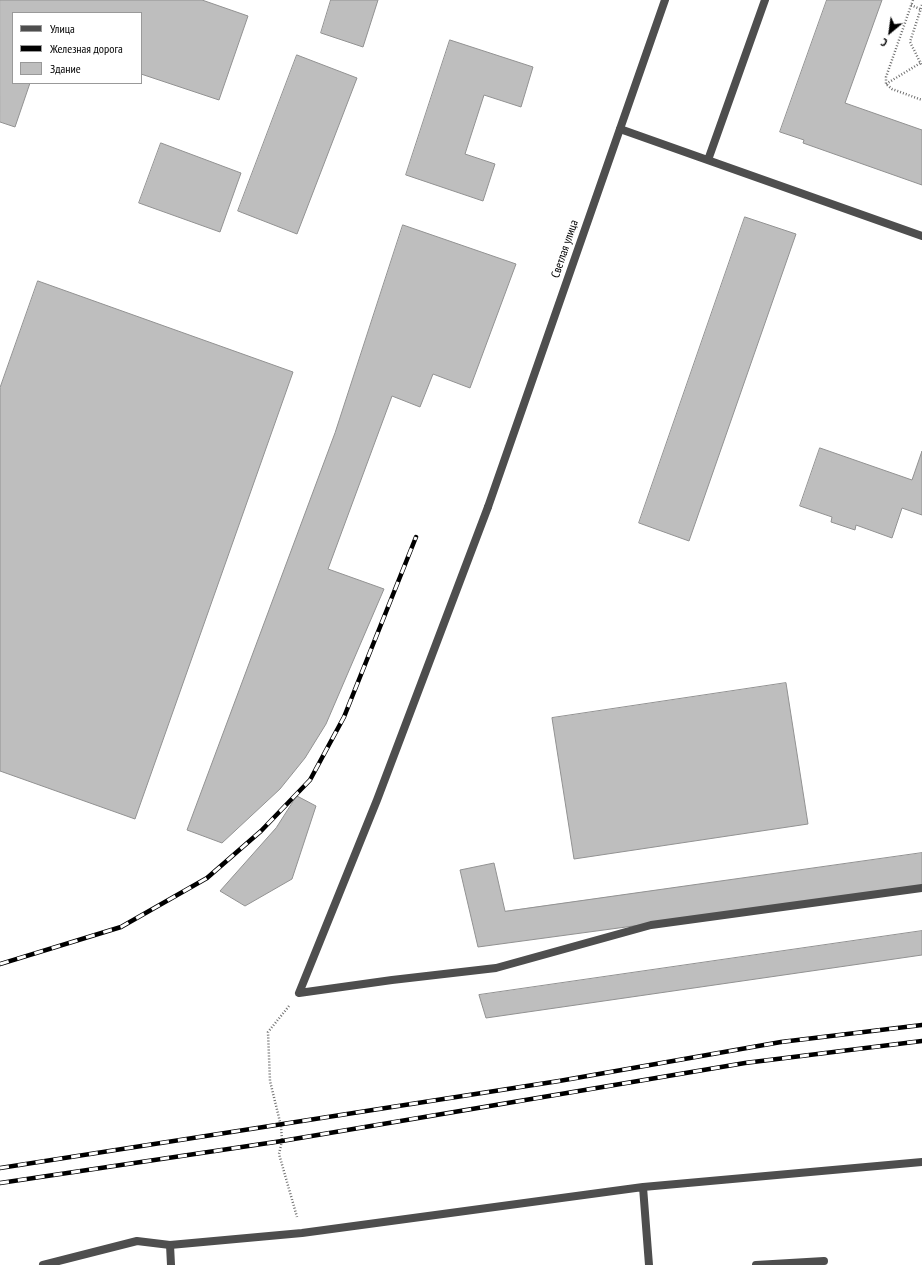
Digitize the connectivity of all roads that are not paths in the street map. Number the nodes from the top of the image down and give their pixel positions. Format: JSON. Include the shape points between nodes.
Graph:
{"nodes":[{"id":1,"x":665,"y":0,"type":"edge"},
{"id":2,"x":765,"y":0,"type":"edge"},
{"id":3,"x":620,"y":129,"type":"junction"},
{"id":4,"x":708,"y":160,"type":"junction"},
{"id":5,"x":922,"y":236,"type":"edge"},
{"id":6,"x":922,"y":888,"type":"edge"},
{"id":7,"x":922,"y":1162,"type":"edge"},
{"id":8,"x":643,"y":1187,"type":"junction"},
{"id":9,"x":170,"y":1246,"type":"junction"},
{"id":10,"x":824,"y":1261,"type":"dead end"},
{"id":11,"x":43,"y":1265,"type":"edge"},
{"id":12,"x":171,"y":1265,"type":"edge"},
{"id":13,"x":649,"y":1265,"type":"edge"},
{"id":14,"x":756,"y":1265,"type":"edge"}],
"edges":[{"from":1,"to":3,"type":"street","name":"Светлая улица"},
{"from":2,"to":4,"type":"street"},
{"from":3,"to":4,"type":"street"},
{"from":3,"to":6,"type":"street","name":"Светлая улица","via":[[488,507],[377,800],[299,993],[496,968],[651,925]]},
{"from":4,"to":5,"type":"street"},
{"from":7,"to":8,"type":"street"},
{"from":8,"to":9,"type":"street","via":[[302,1233]]},
{"from":8,"to":13,"type":"street"},
{"from":9,"to":11,"type":"street","via":[[137,1241]]},
{"from":9,"to":12,"type":"street"},
{"from":10,"to":14,"type":"street"}]}
